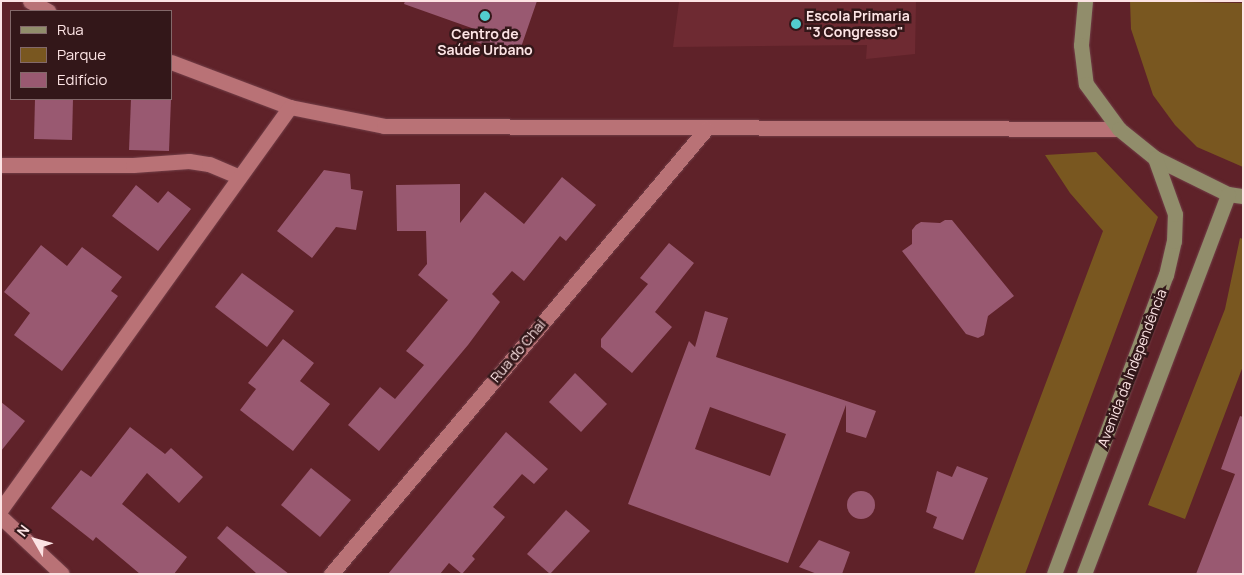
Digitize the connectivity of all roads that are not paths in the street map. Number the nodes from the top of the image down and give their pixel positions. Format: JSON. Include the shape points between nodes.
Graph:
{"nodes":[{"id":1,"x":30,"y":1,"type":"edge"},
{"id":2,"x":1085,"y":1,"type":"edge"},
{"id":3,"x":46,"y":10,"type":"edge"},
{"id":4,"x":172,"y":62,"type":"edge"},
{"id":5,"x":290,"y":107,"type":"junction"},
{"id":6,"x":706,"y":129,"type":"junction"},
{"id":7,"x":1119,"y":129,"type":"junction"},
{"id":8,"x":1155,"y":158,"type":"junction"},
{"id":9,"x":1,"y":165,"type":"edge"},
{"id":10,"x":239,"y":177,"type":"junction"},
{"id":11,"x":1236,"y":195,"type":"edge"},
{"id":12,"x":1,"y":509,"type":"edge"},
{"id":13,"x":1,"y":517,"type":"edge"},
{"id":14,"x":62,"y":574,"type":"edge"},
{"id":15,"x":330,"y":574,"type":"edge"},
{"id":16,"x":1054,"y":574,"type":"edge"},
{"id":17,"x":1084,"y":574,"type":"edge"}],
"edges":[{"from":1,"to":3,"type":"street"},
{"from":2,"to":7,"type":"main road","via":[[1081,45],[1086,84]]},
{"from":4,"to":5,"type":"street"},
{"from":5,"to":6,"type":"street","via":[[384,126]]},
{"from":5,"to":10,"type":"street"},
{"from":6,"to":7,"type":"street"},
{"from":6,"to":15,"type":"street","name":"Rua do Chai"},
{"from":7,"to":8,"type":"main road"},
{"from":8,"to":11,"type":"main road"},
{"from":8,"to":16,"type":"main road","name":"Avenida da Independência","via":[[1175,214],[1174,241],[1166,275]]},
{"from":9,"to":10,"type":"street","via":[[133,165],[189,161],[208,164]]},
{"from":10,"to":12,"type":"street"},
{"from":11,"to":17,"type":"main road","name":"Avenida da Independência"},
{"from":13,"to":14,"type":"street"}]}
